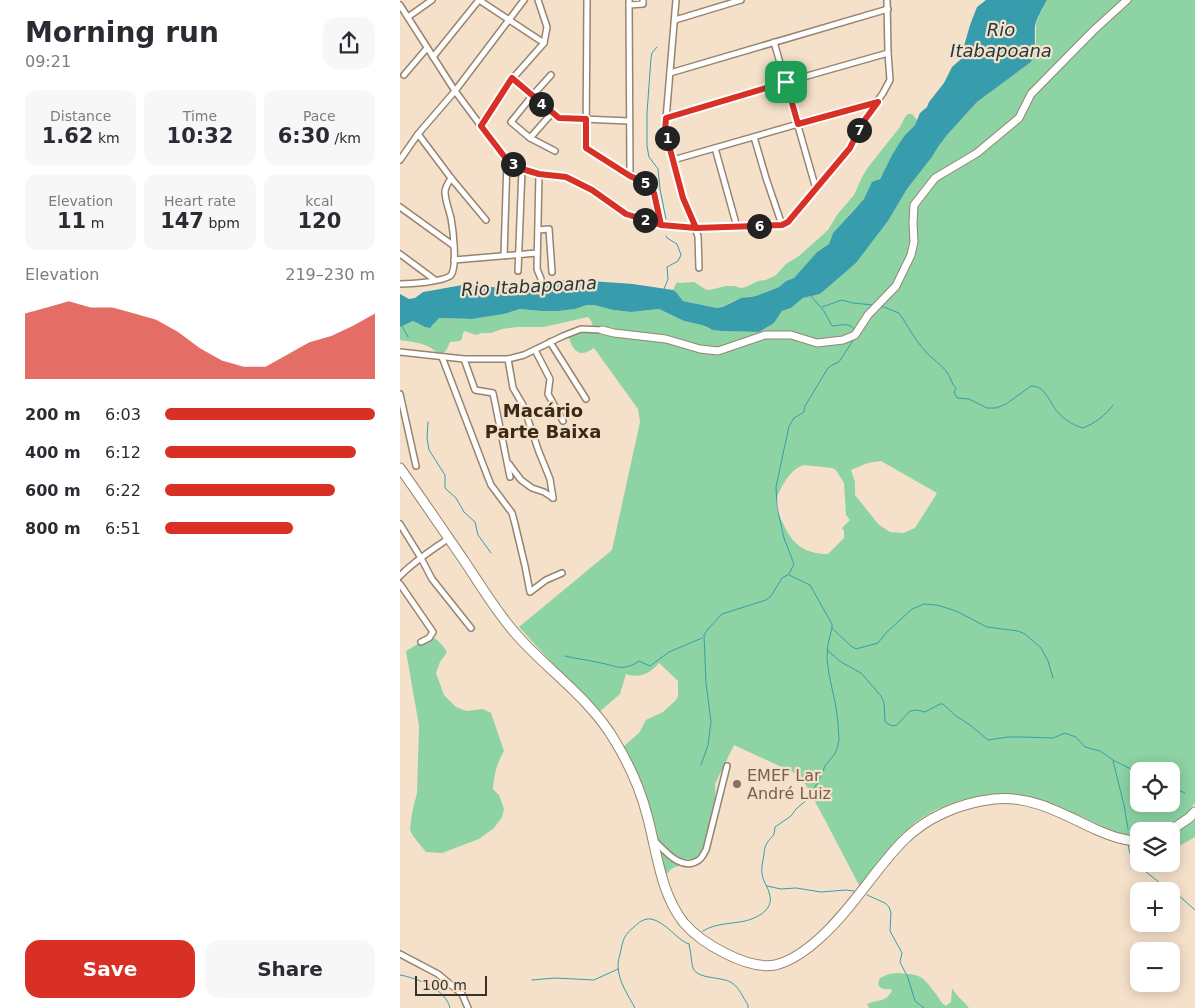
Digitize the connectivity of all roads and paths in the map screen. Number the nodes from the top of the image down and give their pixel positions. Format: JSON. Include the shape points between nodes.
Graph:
{"nodes":[{"id":1,"x":432,"y":0,"type":"edge"},
{"id":2,"x":479,"y":0,"type":"edge"},
{"id":3,"x":524,"y":0,"type":"edge"},
{"id":4,"x":538,"y":0,"type":"edge"},
{"id":5,"x":587,"y":0,"type":"edge"},
{"id":6,"x":643,"y":0,"type":"edge"},
{"id":7,"x":676,"y":0,"type":"edge"},
{"id":8,"x":741,"y":0,"type":"edge"},
{"id":9,"x":887,"y":0,"type":"edge"},
{"id":10,"x":1127,"y":0,"type":"edge"},
{"id":11,"x":629,"y":2,"type":"edge"},
{"id":12,"x":400,"y":5,"type":"edge"},
{"id":13,"x":888,"y":9,"type":"junction"},
{"id":14,"x":408,"y":17,"type":"junction"},
{"id":15,"x":510,"y":20,"type":"junction"},
{"id":16,"x":675,"y":20,"type":"junction"},
{"id":17,"x":544,"y":42,"type":"junction"},
{"id":18,"x":774,"y":42,"type":"junction"},
{"id":19,"x":427,"y":48,"type":"junction"},
{"id":20,"x":888,"y":53,"type":"junction"},
{"id":21,"x":433,"y":57,"type":"junction"},
{"id":22,"x":670,"y":74,"type":"junction"},
{"id":23,"x":404,"y":75,"type":"dead end"},
{"id":24,"x":551,"y":75,"type":"dead end"},
{"id":25,"x":512,"y":78,"type":"junction"},
{"id":26,"x":786,"y":82,"type":"junction"},
{"id":27,"x":455,"y":91,"type":"junction"},
{"id":28,"x":532,"y":96,"type":"junction"},
{"id":29,"x":878,"y":102,"type":"junction"},
{"id":30,"x":552,"y":113,"type":"junction"},
{"id":31,"x":666,"y":118,"type":"junction"},
{"id":32,"x":586,"y":119,"type":"junction"},
{"id":33,"x":629,"y":121,"type":"junction"},
{"id":34,"x":798,"y":124,"type":"junction"},
{"id":35,"x":481,"y":126,"type":"junction"},
{"id":36,"x":418,"y":134,"type":"junction"},
{"id":37,"x":754,"y":137,"type":"junction"},
{"id":38,"x":530,"y":138,"type":"junction"},
{"id":39,"x":715,"y":148,"type":"junction"},
{"id":40,"x":555,"y":151,"type":"dead end"},
{"id":41,"x":400,"y":160,"type":"edge"},
{"id":42,"x":507,"y":160,"type":"junction"},
{"id":43,"x":673,"y":160,"type":"junction"},
{"id":44,"x":522,"y":169,"type":"junction"},
{"id":45,"x":539,"y":174,"type":"junction"},
{"id":46,"x":630,"y":176,"type":"junction"},
{"id":47,"x":451,"y":178,"type":"junction"},
{"id":48,"x":816,"y":188,"type":"junction"},
{"id":49,"x":400,"y":207,"type":"edge"},
{"id":50,"x":486,"y":220,"type":"dead end"},
{"id":51,"x":661,"y":225,"type":"junction"},
{"id":52,"x":782,"y":225,"type":"junction"},
{"id":53,"x":736,"y":227,"type":"junction"},
{"id":54,"x":696,"y":228,"type":"junction"},
{"id":55,"x":538,"y":230,"type":"junction"},
{"id":56,"x":454,"y":246,"type":"junction"},
{"id":57,"x":537,"y":252,"type":"junction"},
{"id":58,"x":400,"y":254,"type":"edge"},
{"id":59,"x":519,"y":254,"type":"junction"},
{"id":60,"x":504,"y":256,"type":"junction"},
{"id":61,"x":454,"y":260,"type":"junction"},
{"id":62,"x":698,"y":268,"type":"dead end"},
{"id":63,"x":518,"y":270,"type":"dead end"},
{"id":64,"x":552,"y":272,"type":"dead end"},
{"id":65,"x":541,"y":278,"type":"dead end"},
{"id":66,"x":435,"y":280,"type":"junction"},
{"id":67,"x":400,"y":284,"type":"edge"},
{"id":68,"x":602,"y":330,"type":"joint"},
{"id":69,"x":550,"y":342,"type":"junction"},
{"id":70,"x":535,"y":350,"type":"junction"},
{"id":71,"x":400,"y":352,"type":"edge"},
{"id":72,"x":442,"y":357,"type":"junction"},
{"id":73,"x":508,"y":359,"type":"junction"},
{"id":74,"x":464,"y":360,"type":"junction"},
{"id":75,"x":400,"y":394,"type":"edge"},
{"id":76,"x":586,"y":399,"type":"dead end"},
{"id":77,"x":562,"y":421,"type":"dead end"},
{"id":78,"x":508,"y":464,"type":"junction"},
{"id":79,"x":416,"y":466,"type":"dead end"},
{"id":80,"x":400,"y":468,"type":"edge"},
{"id":81,"x":510,"y":477,"type":"dead end"},
{"id":82,"x":400,"y":524,"type":"edge"},
{"id":83,"x":449,"y":538,"type":"junction"},
{"id":84,"x":421,"y":558,"type":"junction"},
{"id":85,"x":562,"y":573,"type":"dead end"},
{"id":86,"x":400,"y":576,"type":"edge"},
{"id":87,"x":400,"y":584,"type":"edge"},
{"id":88,"x":472,"y":628,"type":"dead end"},
{"id":89,"x":421,"y":642,"type":"dead end"},
{"id":90,"x":727,"y":766,"type":"dead end"},
{"id":91,"x":1195,"y":812,"type":"edge"},
{"id":92,"x":1180,"y":824,"type":"edge"},
{"id":93,"x":653,"y":839,"type":"junction"},
{"id":94,"x":1130,"y":840,"type":"edge"},
{"id":95,"x":400,"y":954,"type":"edge"},
{"id":96,"x":468,"y":1008,"type":"edge"}],
"edges":[{"from":1,"to":14,"type":"street"},
{"from":2,"to":15,"type":"street"},
{"from":2,"to":21,"type":"street"},
{"from":3,"to":15,"type":"street"},
{"from":4,"to":17,"type":"street","via":[[547,27]]},
{"from":5,"to":32,"type":"street"},
{"from":6,"to":11,"type":"street","via":[[643,4]]},
{"from":7,"to":16,"type":"street"},
{"from":8,"to":16,"type":"street"},
{"from":9,"to":13,"type":"street"},
{"from":10,"to":68,"type":"street","via":[[1031,94],[1019,118],[977,153],[935,178],[914,205],[914,242],[896,286],[868,314],[854,335],[817,343],[790,335],[765,335],[718,351],[666,338]]},
{"from":11,"to":33,"type":"street"},
{"from":12,"to":14,"type":"street"},
{"from":13,"to":18,"type":"street"},
{"from":13,"to":20,"type":"street"},
{"from":14,"to":19,"type":"street"},
{"from":15,"to":17,"type":"street"},
{"from":15,"to":27,"type":"street"},
{"from":16,"to":22,"type":"street"},
{"from":17,"to":25,"type":"street"},
{"from":18,"to":22,"type":"street"},
{"from":18,"to":26,"type":"street"},
{"from":19,"to":21,"type":"street"},
{"from":19,"to":23,"type":"street"},
{"from":20,"to":26,"type":"street"},
{"from":20,"to":29,"type":"street","via":[[890,80]]},
{"from":21,"to":27,"type":"street"},
{"from":22,"to":31,"type":"street"},
{"from":24,"to":28,"type":"street"},
{"from":25,"to":28,"type":"street"},
{"from":25,"to":35,"type":"street"},
{"from":26,"to":31,"type":"street"},
{"from":26,"to":34,"type":"street"},
{"from":27,"to":35,"type":"street"},
{"from":27,"to":36,"type":"street"},
{"from":28,"to":30,"type":"street"},
{"from":28,"to":38,"type":"street","via":[[511,122]]},
{"from":29,"to":34,"type":"street"},
{"from":29,"to":48,"type":"street","via":[[861,125],[850,148]]},
{"from":30,"to":32,"type":"street","via":[[559,118]]},
{"from":30,"to":38,"type":"street"},
{"from":31,"to":43,"type":"street","via":[[665,131]]},
{"from":32,"to":33,"type":"street"},
{"from":32,"to":46,"type":"street","via":[[586,148]]},
{"from":33,"to":46,"type":"street"},
{"from":34,"to":37,"type":"street"},
{"from":34,"to":48,"type":"street"},
{"from":35,"to":42,"type":"street"},
{"from":36,"to":41,"type":"street"},
{"from":36,"to":47,"type":"street"},
{"from":37,"to":39,"type":"street"},
{"from":37,"to":52,"type":"street"},
{"from":38,"to":40,"type":"street"},
{"from":39,"to":43,"type":"street"},
{"from":39,"to":53,"type":"street"},
{"from":42,"to":44,"type":"street"},
{"from":42,"to":60,"type":"street"},
{"from":43,"to":54,"type":"street","via":[[683,198]]},
{"from":44,"to":45,"type":"street"},
{"from":44,"to":59,"type":"street"},
{"from":45,"to":51,"type":"street","via":[[566,177],[592,190],[626,214]]},
{"from":45,"to":55,"type":"street"},
{"from":46,"to":51,"type":"street","via":[[650,185]]},
{"from":47,"to":50,"type":"street"},
{"from":47,"to":56,"type":"street","via":[[444,190]]},
{"from":48,"to":52,"type":"street"},
{"from":49,"to":56,"type":"street"},
{"from":51,"to":54,"type":"street"},
{"from":52,"to":53,"type":"street"},
{"from":53,"to":54,"type":"street"},
{"from":54,"to":62,"type":"street"},
{"from":55,"to":57,"type":"street"},
{"from":55,"to":64,"type":"street","via":[[549,229]]},
{"from":56,"to":61,"type":"street"},
{"from":57,"to":59,"type":"street"},
{"from":57,"to":65,"type":"street","via":[[537,269]]},
{"from":58,"to":66,"type":"street"},
{"from":59,"to":60,"type":"street"},
{"from":59,"to":63,"type":"street"},
{"from":60,"to":61,"type":"street"},
{"from":61,"to":66,"type":"street","via":[[452,274]]},
{"from":66,"to":67,"type":"street"},
{"from":68,"to":69,"type":"street","via":[[581,329]]},
{"from":69,"to":70,"type":"street"},
{"from":69,"to":76,"type":"street"},
{"from":70,"to":73,"type":"street"},
{"from":70,"to":77,"type":"street","via":[[550,379],[548,394]]},
{"from":71,"to":72,"type":"street"},
{"from":72,"to":74,"type":"street"},
{"from":72,"to":85,"type":"street","via":[[491,485],[512,513],[530,592]]},
{"from":73,"to":74,"type":"street"},
{"from":73,"to":78,"type":"street","via":[[513,388],[523,405],[554,498],[521,480]]},
{"from":74,"to":78,"type":"street","via":[[475,390],[493,393]]},
{"from":75,"to":79,"type":"street"},
{"from":78,"to":81,"type":"street"},
{"from":80,"to":83,"type":"main road"},
{"from":82,"to":84,"type":"street"},
{"from":83,"to":84,"type":"street"},
{"from":83,"to":93,"type":"main road","via":[[516,634],[587,704],[612,736],[638,786]]},
{"from":84,"to":86,"type":"street"},
{"from":84,"to":88,"type":"street","via":[[432,579]]},
{"from":87,"to":89,"type":"street","via":[[434,632]]},
{"from":90,"to":93,"type":"street","via":[[706,850],[700,860],[680,862],[670,857]]},
{"from":91,"to":92,"type":"main road"},
{"from":93,"to":94,"type":"main road","via":[[667,892],[686,926],[717,950],[765,966],[790,959],[811,946],[837,921],[903,841],[922,825],[958,807],[1012,798],[1036,803]]},
{"from":95,"to":96,"type":"street","via":[[438,974],[462,994]]}]}
